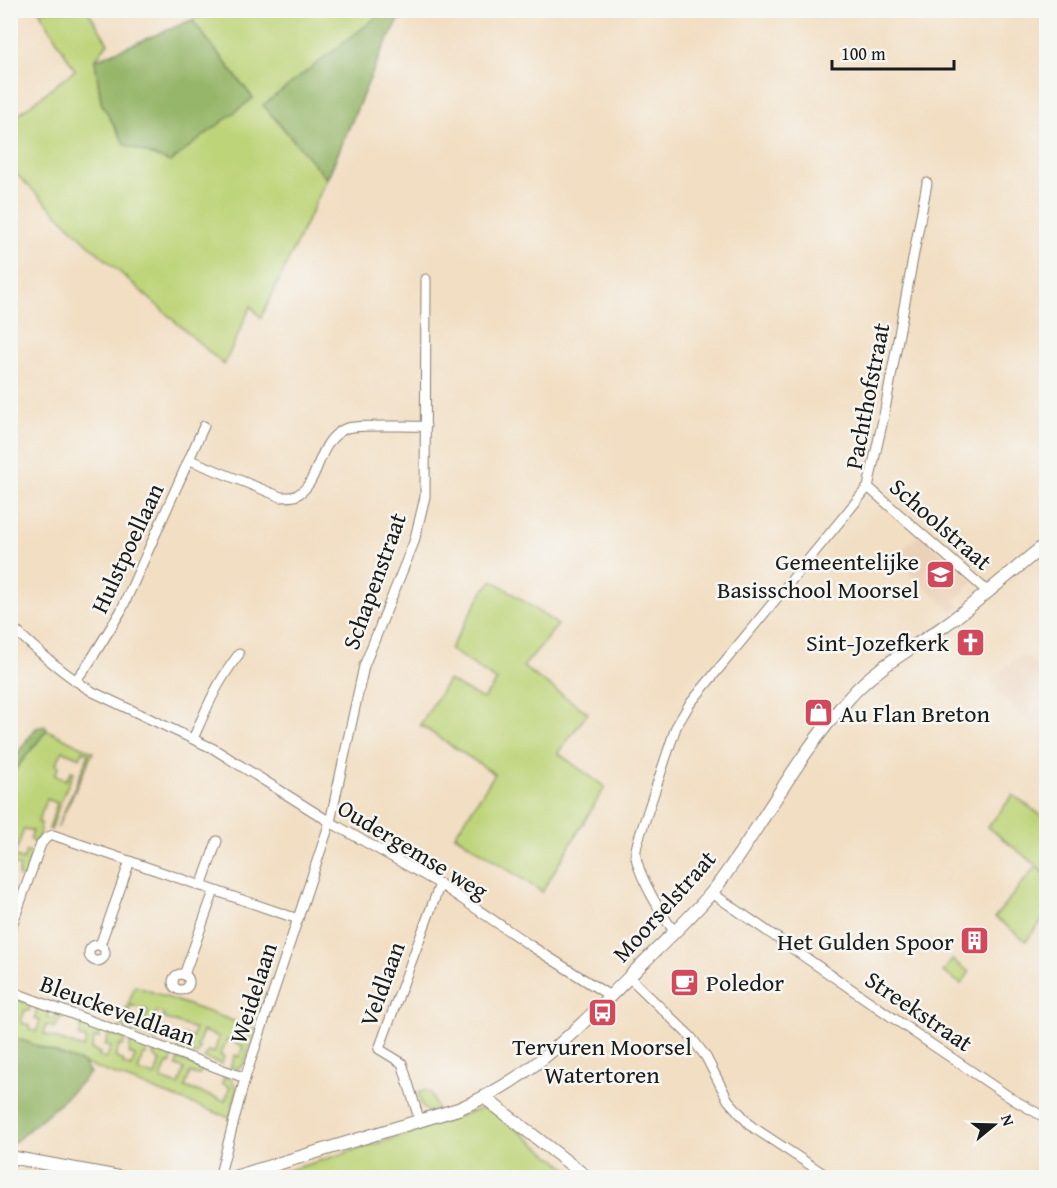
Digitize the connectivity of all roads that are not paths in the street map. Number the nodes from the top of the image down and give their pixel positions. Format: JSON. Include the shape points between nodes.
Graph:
{"nodes":[{"id":1,"x":927,"y":183,"type":"dead end"},
{"id":2,"x":426,"y":279,"type":"dead end"},
{"id":3,"x":204,"y":426,"type":"dead end"},
{"id":4,"x":426,"y":426,"type":"junction"},
{"id":5,"x":190,"y":460,"type":"junction"},
{"id":6,"x":868,"y":487,"type":"junction"},
{"id":7,"x":1047,"y":544,"type":"edge"},
{"id":8,"x":987,"y":591,"type":"junction"},
{"id":9,"x":10,"y":625,"type":"edge"},
{"id":10,"x":239,"y":654,"type":"dead end"},
{"id":11,"x":75,"y":681,"type":"junction"},
{"id":12,"x":193,"y":739,"type":"junction"},
{"id":13,"x":330,"y":822,"type":"junction"},
{"id":14,"x":217,"y":841,"type":"dead end"},
{"id":15,"x":130,"y":861,"type":"junction"},
{"id":16,"x":440,"y":884,"type":"junction"},
{"id":17,"x":201,"y":886,"type":"junction"},
{"id":18,"x":214,"y":891,"type":"junction"},
{"id":19,"x":712,"y":893,"type":"junction"},
{"id":20,"x":298,"y":920,"type":"junction"},
{"id":21,"x":10,"y":931,"type":"edge"},
{"id":22,"x":674,"y":931,"type":"junction"},
{"id":23,"x":100,"y":945,"type":"dead end"},
{"id":24,"x":184,"y":975,"type":"dead end"},
{"id":25,"x":629,"y":977,"type":"junction"},
{"id":26,"x":10,"y":991,"type":"edge"},
{"id":27,"x":610,"y":996,"type":"junction"},
{"id":28,"x":245,"y":1078,"type":"junction"},
{"id":29,"x":485,"y":1098,"type":"junction"},
{"id":30,"x":1047,"y":1118,"type":"edge"},
{"id":31,"x":420,"y":1122,"type":"junction"},
{"id":32,"x":10,"y":1157,"type":"edge"},
{"id":33,"x":125,"y":1178,"type":"edge"},
{"id":34,"x":219,"y":1178,"type":"edge"},
{"id":35,"x":231,"y":1178,"type":"edge"},
{"id":36,"x":588,"y":1178,"type":"edge"},
{"id":37,"x":830,"y":1178,"type":"edge"}],
"edges":[{"from":1,"to":6,"type":"street","name":"Pachthofstraat"},
{"from":2,"to":4,"type":"street","name":"Schapenstraat"},
{"from":3,"to":5,"type":"street","name":"Hulstpoellaan"},
{"from":4,"to":5,"type":"street","via":[[349,427],[325,447],[309,484],[295,496],[281,497]]},
{"from":4,"to":13,"type":"street","name":"Schapenstraat","via":[[425,497],[414,542],[364,666]]},
{"from":5,"to":11,"type":"street","name":"Hulstpoellaan","via":[[121,611]]},
{"from":6,"to":8,"type":"street","name":"Schoolstraat"},
{"from":6,"to":22,"type":"street","name":"Pachthofstraat","via":[[689,705],[676,727],[636,856],[648,887]]},
{"from":7,"to":8,"type":"street","name":"Moorselstraat"},
{"from":8,"to":19,"type":"street","name":"Moorselstraat","via":[[850,696],[806,753]]},
{"from":9,"to":11,"type":"street","name":"Oudergemse weg"},
{"from":10,"to":12,"type":"street","via":[[221,676]]},
{"from":11,"to":12,"type":"street","name":"Oudergemse weg"},
{"from":12,"to":13,"type":"street","name":"Oudergemse weg"},
{"from":13,"to":16,"type":"street","name":"Oudergemse weg"},
{"from":13,"to":20,"type":"street","name":"Weidelaan"},
{"from":14,"to":17,"type":"street"},
{"from":15,"to":17,"type":"street"},
{"from":15,"to":21,"type":"street","via":[[49,836],[41,844]]},
{"from":15,"to":23,"type":"street"},
{"from":16,"to":27,"type":"street","name":"Oudergemse weg"},
{"from":16,"to":31,"type":"street","name":"Veldlaan","via":[[379,1049],[402,1063]]},
{"from":17,"to":18,"type":"street"},
{"from":18,"to":20,"type":"street"},
{"from":18,"to":24,"type":"street"},
{"from":19,"to":22,"type":"street","name":"Moorselstraat"},
{"from":19,"to":30,"type":"street","name":"Streekstraat","via":[[1014,1100]]},
{"from":20,"to":28,"type":"street","name":"Weidelaan"},
{"from":22,"to":25,"type":"street","name":"Moorselstraat"},
{"from":25,"to":27,"type":"street","name":"Moorselstraat"},
{"from":25,"to":37,"type":"street","via":[[691,1037],[728,1100],[752,1126]]},
{"from":26,"to":28,"type":"street","name":"Bleuckeveldlaan"},
{"from":27,"to":29,"type":"street","name":"Moorselstraat","via":[[548,1055]]},
{"from":28,"to":34,"type":"street","name":"Weidelaan"},
{"from":29,"to":31,"type":"street","name":"Moorselstraat"},
{"from":29,"to":36,"type":"street"},
{"from":31,"to":35,"type":"street","name":"Moorselstraat"},
{"from":32,"to":33,"type":"street"}]}
